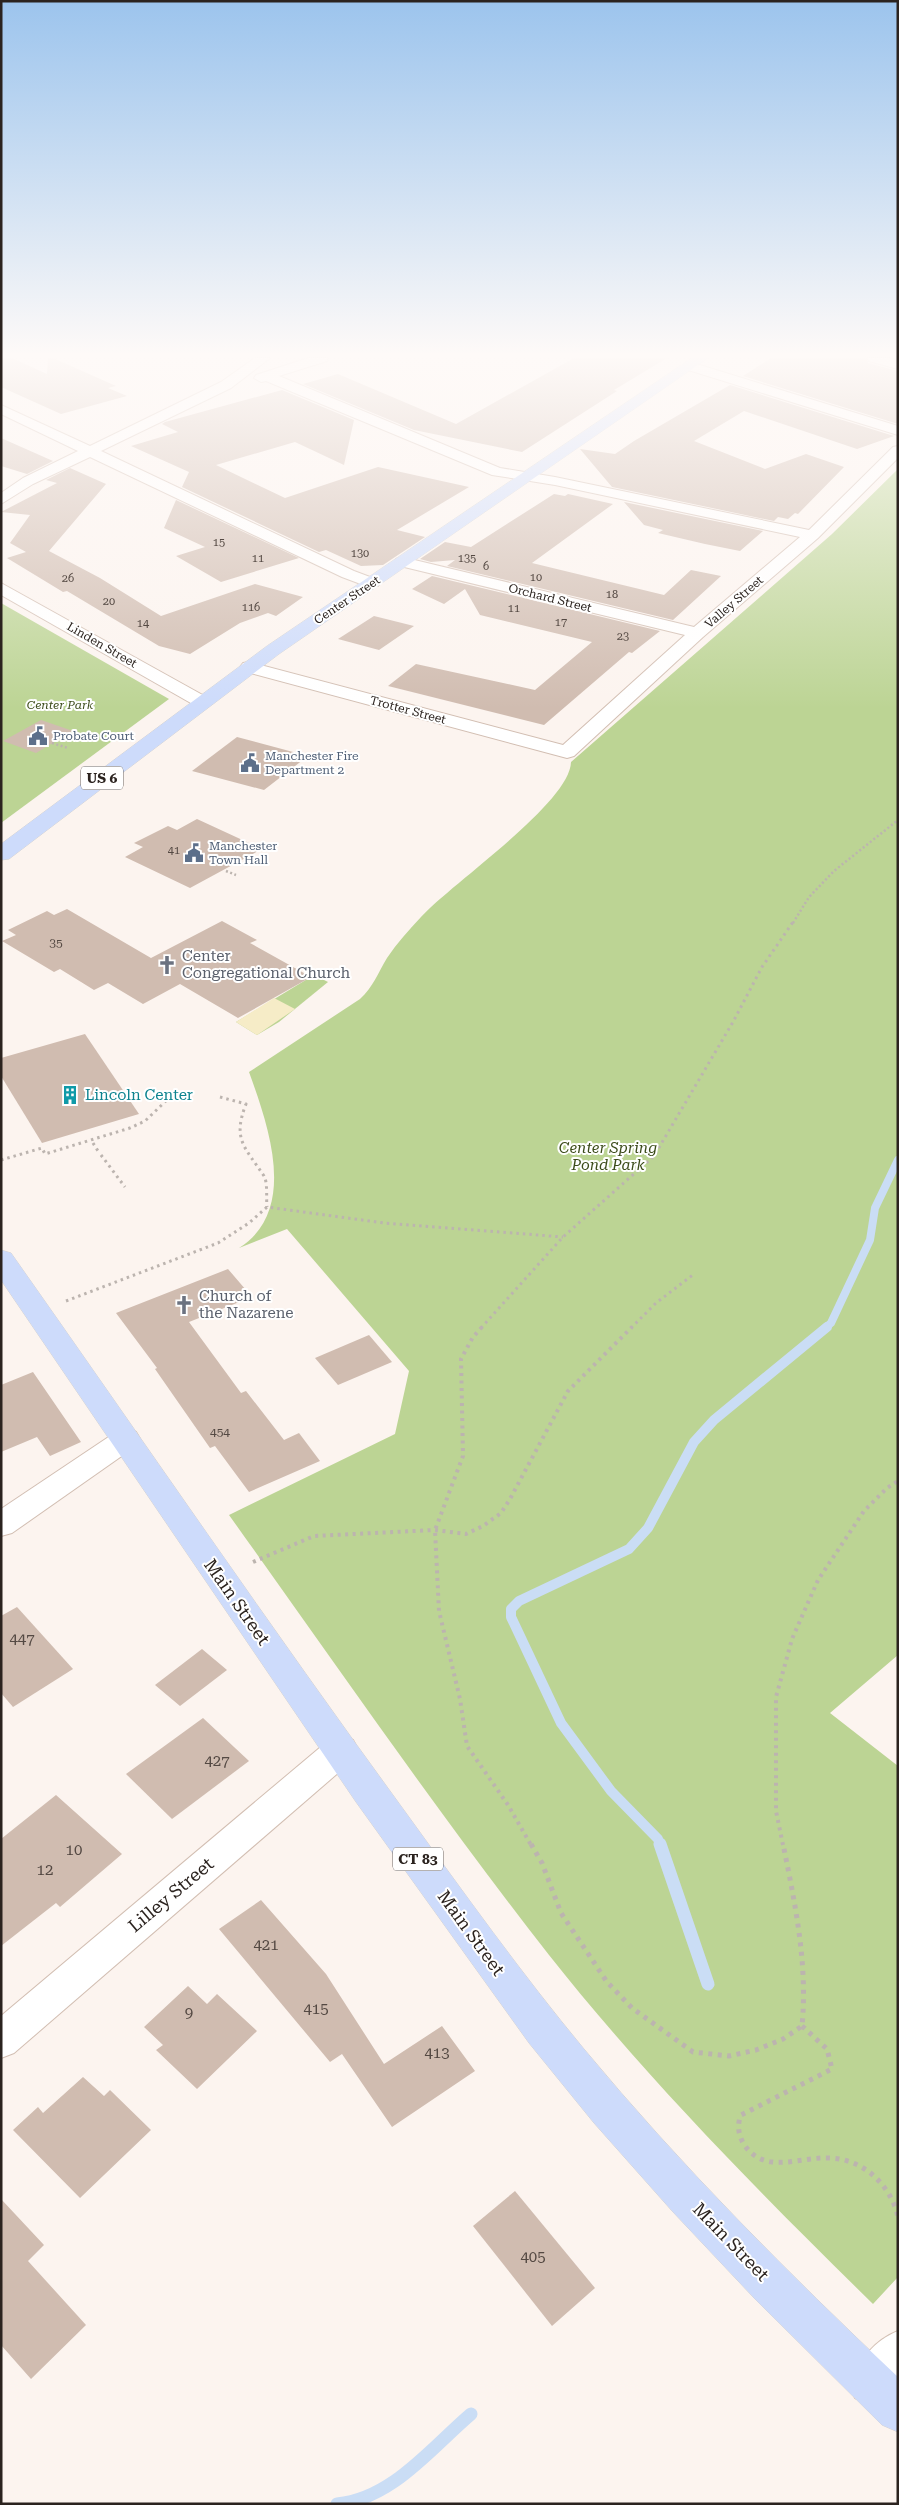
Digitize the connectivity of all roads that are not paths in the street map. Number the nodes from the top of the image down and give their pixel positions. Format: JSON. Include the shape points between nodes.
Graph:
{"nodes":[{"id":1,"x":40,"y":475,"type":"edge"},
{"id":2,"x":142,"y":475,"type":"edge"},
{"id":3,"x":514,"y":475,"type":"edge"},
{"id":4,"x":529,"y":475,"type":"edge"},
{"id":5,"x":873,"y":475,"type":"edge"},
{"id":6,"x":526,"y":477,"type":"junction"},
{"id":7,"x":1,"y":500,"type":"edge"},
{"id":8,"x":812,"y":534,"type":"junction"},
{"id":9,"x":402,"y":562,"type":"junction"},
{"id":10,"x":372,"y":583,"type":"junction"},
{"id":11,"x":1,"y":588,"type":"edge"},
{"id":12,"x":697,"y":633,"type":"junction"},
{"id":13,"x":249,"y":667,"type":"junction"},
{"id":14,"x":202,"y":702,"type":"junction"},
{"id":15,"x":567,"y":752,"type":"joint"},
{"id":16,"x":1,"y":854,"type":"edge"},
{"id":17,"x":1,"y":1259,"type":"edge"},
{"id":18,"x":126,"y":1439,"type":"junction"},
{"id":19,"x":1,"y":1525,"type":"edge"},
{"id":20,"x":341,"y":1750,"type":"junction"},
{"id":21,"x":1,"y":2040,"type":"edge"},
{"id":22,"x":898,"y":2352,"type":"edge"},
{"id":23,"x":884,"y":2396,"type":"edge"}],
"edges":[{"from":1,"to":7,"type":"street"},
{"from":2,"to":10,"type":"street"},
{"from":3,"to":6,"type":"street"},
{"from":4,"to":6,"type":"main road","name":"Center Street","number":"US 6"},
{"from":5,"to":8,"type":"street","name":"Valley Street"},
{"from":6,"to":8,"type":"street"},
{"from":6,"to":9,"type":"main road","name":"Center Street","number":"US 6"},
{"from":8,"to":12,"type":"street","name":"Valley Street"},
{"from":9,"to":10,"type":"main road","name":"Center Street","number":"US 6"},
{"from":9,"to":12,"type":"street","name":"Orchard Street"},
{"from":10,"to":13,"type":"main road","name":"Center Street","number":"US 6"},
{"from":11,"to":14,"type":"street","name":"Linden Street"},
{"from":12,"to":15,"type":"street","name":"Valley Street"},
{"from":13,"to":14,"type":"main road","name":"Center Street","number":"US 6"},
{"from":13,"to":15,"type":"street","name":"Trotter Street"},
{"from":14,"to":16,"type":"main road","name":"Center Street","number":"US 6"},
{"from":17,"to":18,"type":"main road","name":"Main Street","number":"CT 83"},
{"from":18,"to":19,"type":"street"},
{"from":18,"to":20,"type":"main road","name":"Main Street","number":"CT 83"},
{"from":20,"to":21,"type":"street","name":"Lilley Street"},
{"from":20,"to":23,"type":"main road","name":"Main Street","number":"CT 83","via":[[492,1963],[574,2067],[711,2223]]},
{"from":22,"to":23,"type":"street"}]}
